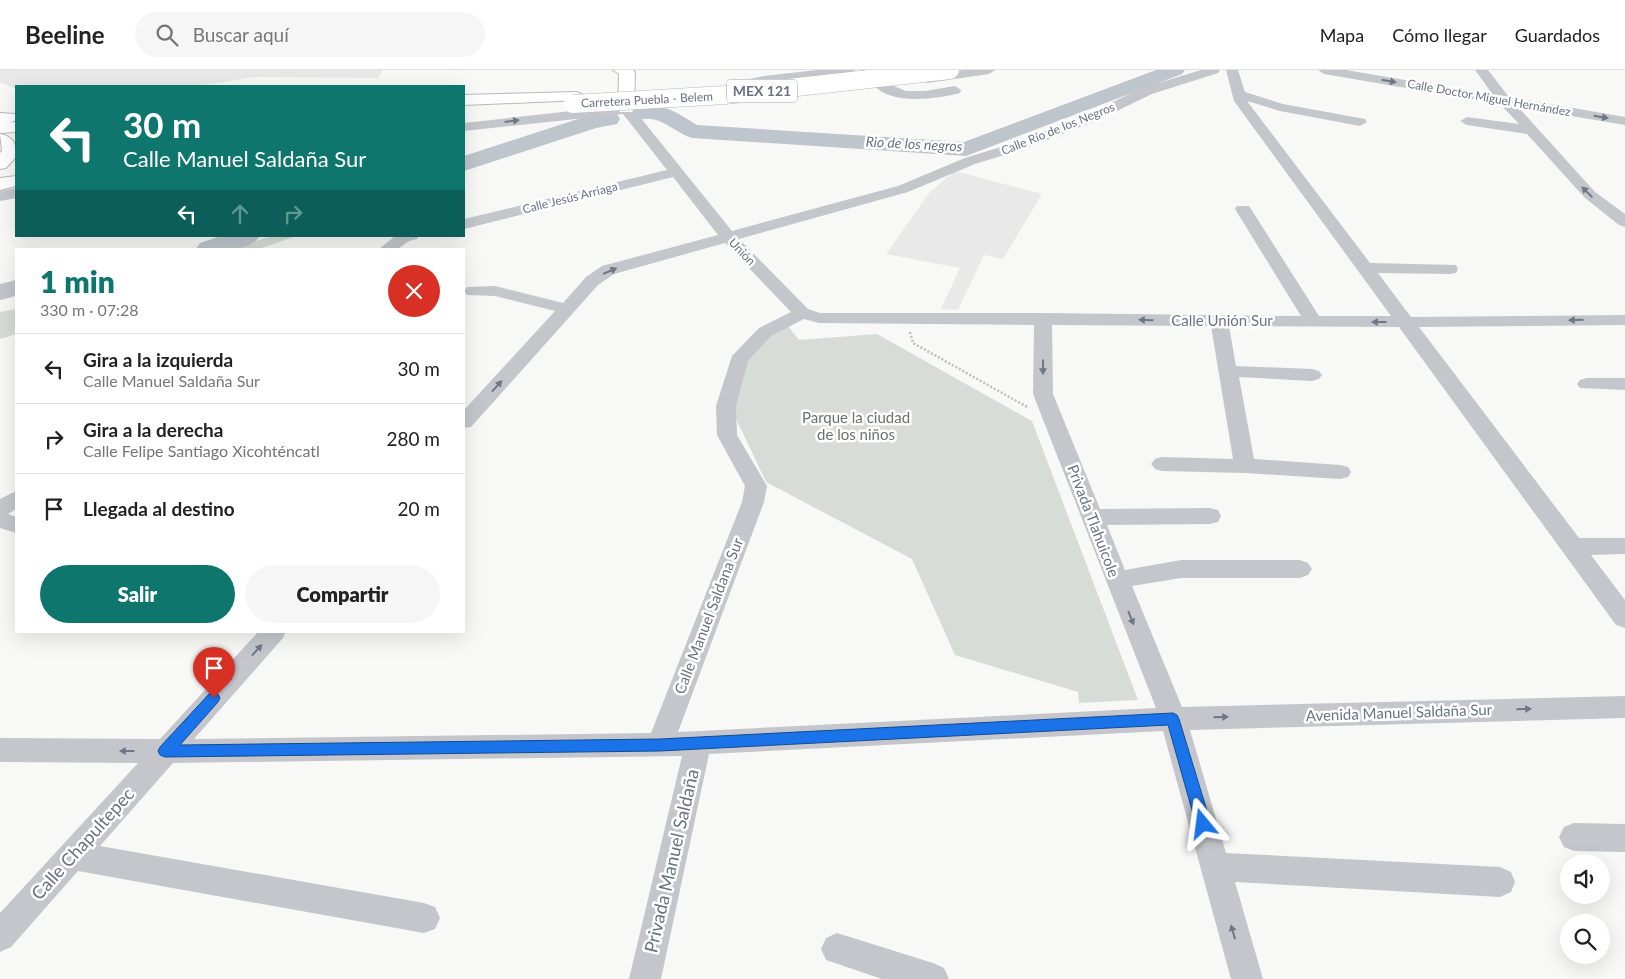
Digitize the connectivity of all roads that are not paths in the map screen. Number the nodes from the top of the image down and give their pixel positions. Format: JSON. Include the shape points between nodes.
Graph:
{"nodes":[{"id":1,"x":627,"y":70,"type":"edge"},
{"id":2,"x":795,"y":70,"type":"edge"},
{"id":3,"x":849,"y":70,"type":"edge"},
{"id":4,"x":898,"y":70,"type":"edge"},
{"id":5,"x":950,"y":70,"type":"edge"},
{"id":6,"x":989,"y":70,"type":"edge"},
{"id":7,"x":1214,"y":70,"type":"edge"},
{"id":8,"x":1232,"y":70,"type":"edge"},
{"id":9,"x":1324,"y":70,"type":"edge"},
{"id":10,"x":1481,"y":70,"type":"edge"},
{"id":11,"x":815,"y":74,"type":"junction"},
{"id":12,"x":879,"y":84,"type":"junction"},
{"id":13,"x":735,"y":86,"type":"junction"},
{"id":14,"x":968,"y":87,"type":"dead end"},
{"id":15,"x":1239,"y":95,"type":"junction"},
{"id":16,"x":465,"y":100,"type":"edge"},
{"id":17,"x":574,"y":100,"type":"junction"},
{"id":18,"x":1505,"y":101,"type":"junction"},
{"id":19,"x":625,"y":104,"type":"junction"},
{"id":20,"x":465,"y":108,"type":"edge"},
{"id":21,"x":1467,"y":121,"type":"dead end"},
{"id":22,"x":1360,"y":122,"type":"dead end"},
{"id":23,"x":1625,"y":122,"type":"edge"},
{"id":24,"x":465,"y":127,"type":"edge"},
{"id":25,"x":1530,"y":130,"type":"junction"},
{"id":26,"x":0,"y":139,"type":"edge"},
{"id":27,"x":0,"y":164,"type":"edge"},
{"id":28,"x":676,"y":172,"type":"junction"},
{"id":29,"x":15,"y":181,"type":"edge"},
{"id":30,"x":0,"y":184,"type":"edge"},
{"id":31,"x":15,"y":193,"type":"edge"},
{"id":32,"x":0,"y":196,"type":"edge"},
{"id":33,"x":1243,"y":209,"type":"dead end"},
{"id":34,"x":1625,"y":222,"type":"edge"},
{"id":35,"x":465,"y":224,"type":"edge"},
{"id":36,"x":407,"y":237,"type":"edge"},
{"id":37,"x":728,"y":237,"type":"junction"},
{"id":38,"x":388,"y":248,"type":"edge"},
{"id":39,"x":1363,"y":268,"type":"junction"},
{"id":40,"x":1450,"y":270,"type":"dead end"},
{"id":41,"x":473,"y":291,"type":"dead end"},
{"id":42,"x":566,"y":309,"type":"junction"},
{"id":43,"x":811,"y":316,"type":"junction"},
{"id":44,"x":1043,"y":318,"type":"junction"},
{"id":45,"x":1625,"y":320,"type":"edge"},
{"id":46,"x":1219,"y":322,"type":"junction"},
{"id":47,"x":1313,"y":322,"type":"junction"},
{"id":48,"x":1404,"y":322,"type":"junction"},
{"id":49,"x":1228,"y":371,"type":"junction"},
{"id":50,"x":1312,"y":375,"type":"dead end"},
{"id":51,"x":1587,"y":384,"type":"dead end"},
{"id":52,"x":1625,"y":384,"type":"edge"},
{"id":53,"x":465,"y":421,"type":"edge"},
{"id":54,"x":1162,"y":464,"type":"dead end"},
{"id":55,"x":1245,"y":466,"type":"junction"},
{"id":56,"x":1340,"y":472,"type":"dead end"},
{"id":57,"x":15,"y":499,"type":"edge"},
{"id":58,"x":0,"y":510,"type":"edge"},
{"id":59,"x":1210,"y":516,"type":"dead end"},
{"id":60,"x":1091,"y":517,"type":"junction"},
{"id":61,"x":0,"y":520,"type":"edge"},
{"id":62,"x":15,"y":526,"type":"edge"},
{"id":63,"x":1625,"y":546,"type":"edge"},
{"id":64,"x":1572,"y":547,"type":"junction"},
{"id":65,"x":1300,"y":569,"type":"dead end"},
{"id":66,"x":1116,"y":580,"type":"junction"},
{"id":67,"x":1625,"y":618,"type":"edge"},
{"id":68,"x":272,"y":633,"type":"edge"},
{"id":69,"x":1624,"y":704,"type":"edge"},
{"id":70,"x":1173,"y":719,"type":"junction"},
{"id":71,"x":698,"y":744,"type":"junction"},
{"id":72,"x":660,"y":745,"type":"junction"},
{"id":73,"x":0,"y":750,"type":"edge"},
{"id":74,"x":165,"y":751,"type":"junction"},
{"id":75,"x":1574,"y":837,"type":"dead end"},
{"id":76,"x":1625,"y":838,"type":"edge"},
{"id":77,"x":73,"y":856,"type":"junction"},
{"id":78,"x":1215,"y":867,"type":"junction"},
{"id":79,"x":1500,"y":882,"type":"dead end"},
{"id":80,"x":424,"y":918,"type":"dead end"},
{"id":81,"x":0,"y":936,"type":"edge"},
{"id":82,"x":837,"y":950,"type":"dead end"},
{"id":83,"x":645,"y":979,"type":"edge"},
{"id":84,"x":933,"y":979,"type":"edge"},
{"id":85,"x":1247,"y":979,"type":"edge"}],
"edges":[{"from":1,"to":19,"type":"main road"},
{"from":2,"to":11,"type":"street"},
{"from":3,"to":11,"type":"street"},
{"from":4,"to":13,"type":"main road","name":"Carretera Puebla - Belem","number":"MEX 121"},
{"from":5,"to":17,"type":"main road","name":"Carretera Puebla - Belem","number":"MEX 121","bridge":true,"via":[[725,95]]},
{"from":6,"to":12,"type":"street"},
{"from":7,"to":37,"type":"street","name":"Calle Río de los Negros","via":[[1147,91],[1093,117],[903,189]]},
{"from":8,"to":15,"type":"street"},
{"from":9,"to":18,"type":"street","name":"Calle Doctor Miguel Hernández","one_way":true},
{"from":10,"to":18,"type":"street"},
{"from":11,"to":13,"type":"street"},
{"from":12,"to":14,"type":"street","via":[[898,95],[933,94]]},
{"from":12,"to":19,"type":"street"},
{"from":13,"to":17,"type":"main road","name":"Carretera Puebla - Belem","number":"MEX 121"},
{"from":15,"to":22,"type":"street","via":[[1280,107]]},
{"from":15,"to":39,"type":"street","via":[[1240,101]]},
{"from":16,"to":17,"type":"main road","name":"Carretera Puebla - Belem","number":"MEX 121"},
{"from":17,"to":20,"type":"main road","name":"Carretera Puebla - Belem","number":"MEX 121"},
{"from":18,"to":23,"type":"street","name":"Calle Doctor Miguel Hernández","one_way":true},
{"from":18,"to":25,"type":"street"},
{"from":24,"to":19,"type":"street","one_way":true},
{"from":19,"to":28,"type":"street","name":"Unión"},
{"from":21,"to":25,"type":"street"},
{"from":34,"to":25,"type":"street","one_way":true,"via":[[1590,195]]},
{"from":26,"to":27,"type":"main road","via":[[11,152]]},
{"from":28,"to":35,"type":"street","name":"Calle Jesús Arriaga"},
{"from":28,"to":37,"type":"street","name":"Unión"},
{"from":29,"to":30,"type":"main road"},
{"from":31,"to":32,"type":"street"},
{"from":33,"to":47,"type":"street"},
{"from":36,"to":38,"type":"street"},
{"from":42,"to":37,"type":"street","name":"Calle Río de los Negros","one_way":true,"via":[[592,281],[608,270]]},
{"from":37,"to":43,"type":"street","name":"Unión"},
{"from":39,"to":40,"type":"street"},
{"from":39,"to":48,"type":"street"},
{"from":41,"to":42,"type":"street","via":[[495,291]]},
{"from":53,"to":42,"type":"street","name":"Calle Río de los Negros","one_way":true},
{"from":43,"to":44,"type":"street","name":"Calle Unión Sur","via":[[906,320]]},
{"from":43,"to":72,"type":"street","name":"Calle Manuel Saldana Sur","via":[[765,332],[739,360],[726,406],[727,435],[756,486],[753,502]]},
{"from":46,"to":44,"type":"street","name":"Calle Unión Sur","one_way":true},
{"from":44,"to":60,"type":"street","name":"Privada Tlahuicole","one_way":true,"via":[[1043,394]]},
{"from":45,"to":48,"type":"street","name":"Calle Unión Sur","one_way":true},
{"from":46,"to":47,"type":"street","name":"Calle Unión Sur"},
{"from":46,"to":49,"type":"street"},
{"from":48,"to":47,"type":"street","name":"Calle Unión Sur","one_way":true},
{"from":48,"to":64,"type":"street"},
{"from":49,"to":50,"type":"street"},
{"from":49,"to":55,"type":"street"},
{"from":51,"to":52,"type":"street"},
{"from":54,"to":55,"type":"street"},
{"from":55,"to":56,"type":"street"},
{"from":57,"to":58,"type":"street"},
{"from":59,"to":60,"type":"street"},
{"from":60,"to":66,"type":"street","name":"Privada Tlahuicole"},
{"from":61,"to":62,"type":"street"},
{"from":63,"to":64,"type":"street"},
{"from":64,"to":67,"type":"street"},
{"from":65,"to":66,"type":"street","via":[[1181,568]]},
{"from":66,"to":70,"type":"street","name":"Privada Tlahuicole","one_way":true},
{"from":74,"to":68,"type":"street","name":"Calle Chapultepec","one_way":true},
{"from":70,"to":69,"type":"street","name":"Avenida Manuel Saldaña Sur","one_way":true},
{"from":70,"to":71,"type":"street","name":"Avenida Manuel Saldaña Sur"},
{"from":70,"to":78,"type":"street","name":"Privada Tlahuicole"},
{"from":71,"to":72,"type":"street","name":"Avenida Manuel Saldaña Sur"},
{"from":71,"to":83,"type":"street","name":"Privada Manuel Saldaña"},
{"from":72,"to":74,"type":"street","name":"Avenida Manuel Saldaña Sur"},
{"from":74,"to":73,"type":"street","name":"Avenida Manuel Saldaña Sur","one_way":true},
{"from":74,"to":77,"type":"street","name":"Calle Chapultepec"},
{"from":75,"to":76,"type":"street"},
{"from":77,"to":80,"type":"street"},
{"from":77,"to":81,"type":"street","name":"Calle Chapultepec"},
{"from":78,"to":79,"type":"street"},
{"from":85,"to":78,"type":"street","name":"Privada Tlahuicole","one_way":true},
{"from":82,"to":84,"type":"street"}]}
